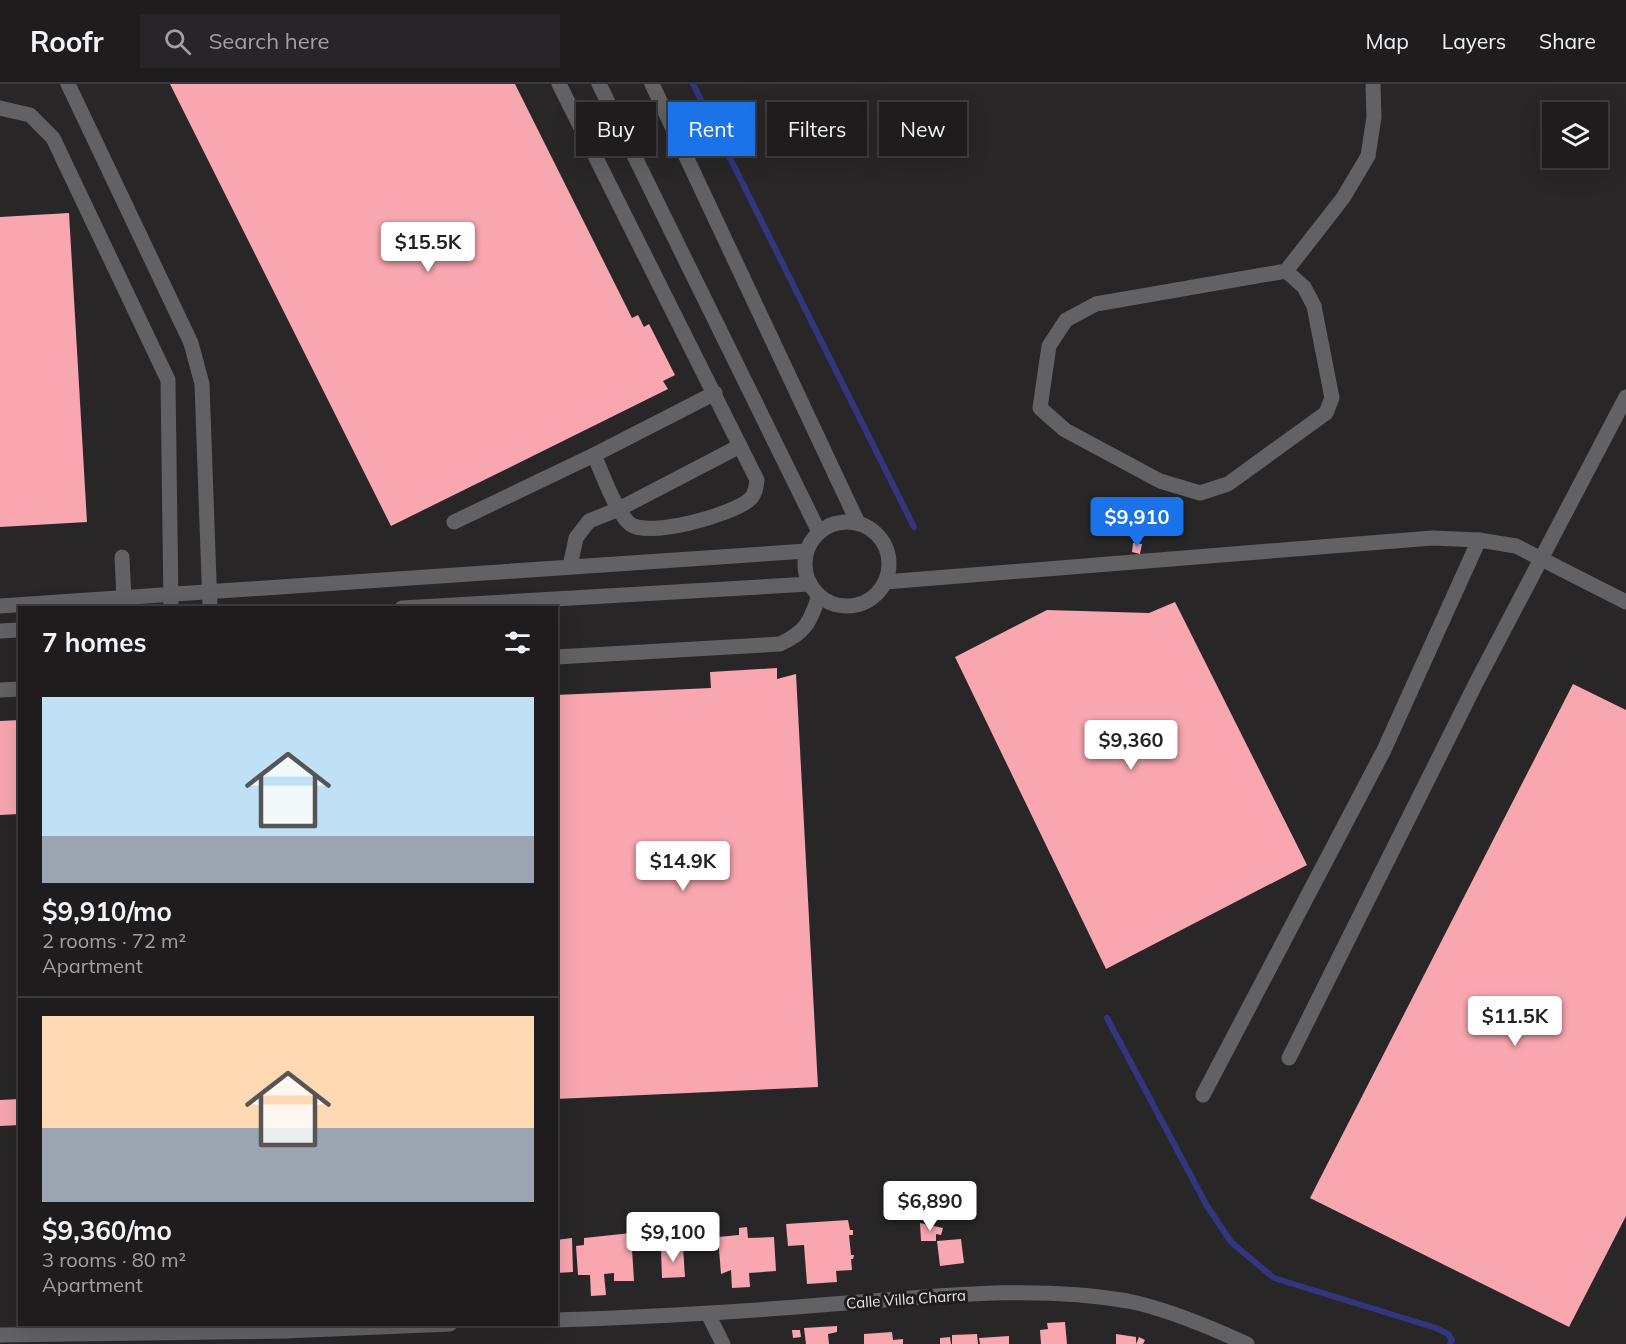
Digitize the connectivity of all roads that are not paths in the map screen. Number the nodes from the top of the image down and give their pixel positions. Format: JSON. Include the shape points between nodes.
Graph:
{"nodes":[{"id":1,"x":68,"y":84,"type":"edge"},
{"id":2,"x":559,"y":84,"type":"edge"},
{"id":3,"x":599,"y":84,"type":"edge"},
{"id":4,"x":652,"y":84,"type":"edge"},
{"id":5,"x":1373,"y":84,"type":"edge"},
{"id":6,"x":0,"y":108,"type":"edge"},
{"id":7,"x":1286,"y":271,"type":"junction"},
{"id":8,"x":715,"y":393,"type":"junction"},
{"id":9,"x":1626,"y":397,"type":"edge"},
{"id":10,"x":740,"y":446,"type":"junction"},
{"id":11,"x":594,"y":455,"type":"junction"},
{"id":12,"x":619,"y":508,"type":"junction"},
{"id":13,"x":454,"y":522,"type":"dead end"},
{"id":14,"x":858,"y":523,"type":"junction"},
{"id":15,"x":819,"y":532,"type":"junction"},
{"id":16,"x":1479,"y":540,"type":"junction"},
{"id":17,"x":807,"y":551,"type":"junction"},
{"id":18,"x":122,"y":557,"type":"dead end"},
{"id":19,"x":1542,"y":559,"type":"junction"},
{"id":20,"x":570,"y":566,"type":"junction"},
{"id":21,"x":885,"y":582,"type":"junction"},
{"id":22,"x":815,"y":590,"type":"junction"},
{"id":23,"x":124,"y":599,"type":"junction"},
{"id":24,"x":210,"y":600,"type":"edge"},
{"id":25,"x":171,"y":602,"type":"edge"},
{"id":26,"x":1626,"y":602,"type":"edge"},
{"id":27,"x":0,"y":606,"type":"edge"},
{"id":28,"x":448,"y":606,"type":"edge"},
{"id":29,"x":18,"y":630,"type":"edge"},
{"id":30,"x":0,"y":631,"type":"edge"},
{"id":31,"x":558,"y":657,"type":"edge"},
{"id":32,"x":18,"y":689,"type":"edge"},
{"id":33,"x":0,"y":690,"type":"edge"},
{"id":34,"x":1289,"y":1058,"type":"dead end"},
{"id":35,"x":1203,"y":1095,"type":"dead end"},
{"id":36,"x":708,"y":1314,"type":"junction"},
{"id":37,"x":558,"y":1320,"type":"edge"},
{"id":38,"x":403,"y":1326,"type":"edge"},
{"id":39,"x":0,"y":1335,"type":"edge"},
{"id":40,"x":723,"y":1344,"type":"edge"},
{"id":41,"x":1247,"y":1344,"type":"edge"}],
"edges":[{"from":1,"to":24,"type":"street","via":[[191,343],[202,384]]},
{"from":2,"to":8,"type":"street"},
{"from":3,"to":15,"type":"street"},
{"from":4,"to":14,"type":"street"},
{"from":5,"to":7,"type":"street","via":[[1374,117],[1368,156],[1343,198]]},
{"from":6,"to":25,"type":"street","via":[[30,115],[53,138],[168,380]]},
{"from":7,"to":7,"type":"street","via":[[1304,287],[1314,306],[1332,398],[1326,413],[1228,484],[1200,493],[1160,481],[1065,430],[1040,408],[1049,346],[1066,320],[1096,304]]},
{"from":8,"to":10,"type":"street"},
{"from":8,"to":11,"type":"street"},
{"from":9,"to":19,"type":"street"},
{"from":10,"to":12,"type":"street"},
{"from":10,"to":12,"type":"street","via":[[757,480],[748,501],[695,523],[638,528],[629,523]]},
{"from":11,"to":12,"type":"street"},
{"from":11,"to":13,"type":"street"},
{"from":12,"to":20,"type":"street","via":[[589,520],[576,538]]},
{"from":14,"to":15,"type":"street","via":[[837,522]]},
{"from":14,"to":21,"type":"street","via":[[876,533],[887,551],[889,572]]},
{"from":15,"to":17,"type":"street"},
{"from":16,"to":19,"type":"street","via":[[1516,546]]},
{"from":16,"to":21,"type":"street","via":[[1432,538]]},
{"from":16,"to":35,"type":"street","via":[[1384,750]]},
{"from":17,"to":20,"type":"street"},
{"from":17,"to":22,"type":"street","via":[[806,574]]},
{"from":18,"to":23,"type":"street"},
{"from":19,"to":26,"type":"street"},
{"from":19,"to":34,"type":"street"},
{"from":20,"to":24,"type":"street"},
{"from":21,"to":22,"type":"street","via":[[871,599],[860,604],[837,605]]},
{"from":22,"to":28,"type":"street"},
{"from":22,"to":31,"type":"street","via":[[812,616],[799,635],[780,644]]},
{"from":23,"to":25,"type":"street"},
{"from":23,"to":27,"type":"street"},
{"from":24,"to":25,"type":"street"},
{"from":29,"to":30,"type":"street"},
{"from":32,"to":33,"type":"street"},
{"from":36,"to":37,"type":"street","name":"Calle Villa Charra"},
{"from":36,"to":40,"type":"street"},
{"from":36,"to":41,"type":"street","name":"Calle Villa Charra","via":[[963,1294],[1089,1295],[1174,1315]]},
{"from":38,"to":39,"type":"street"}]}
